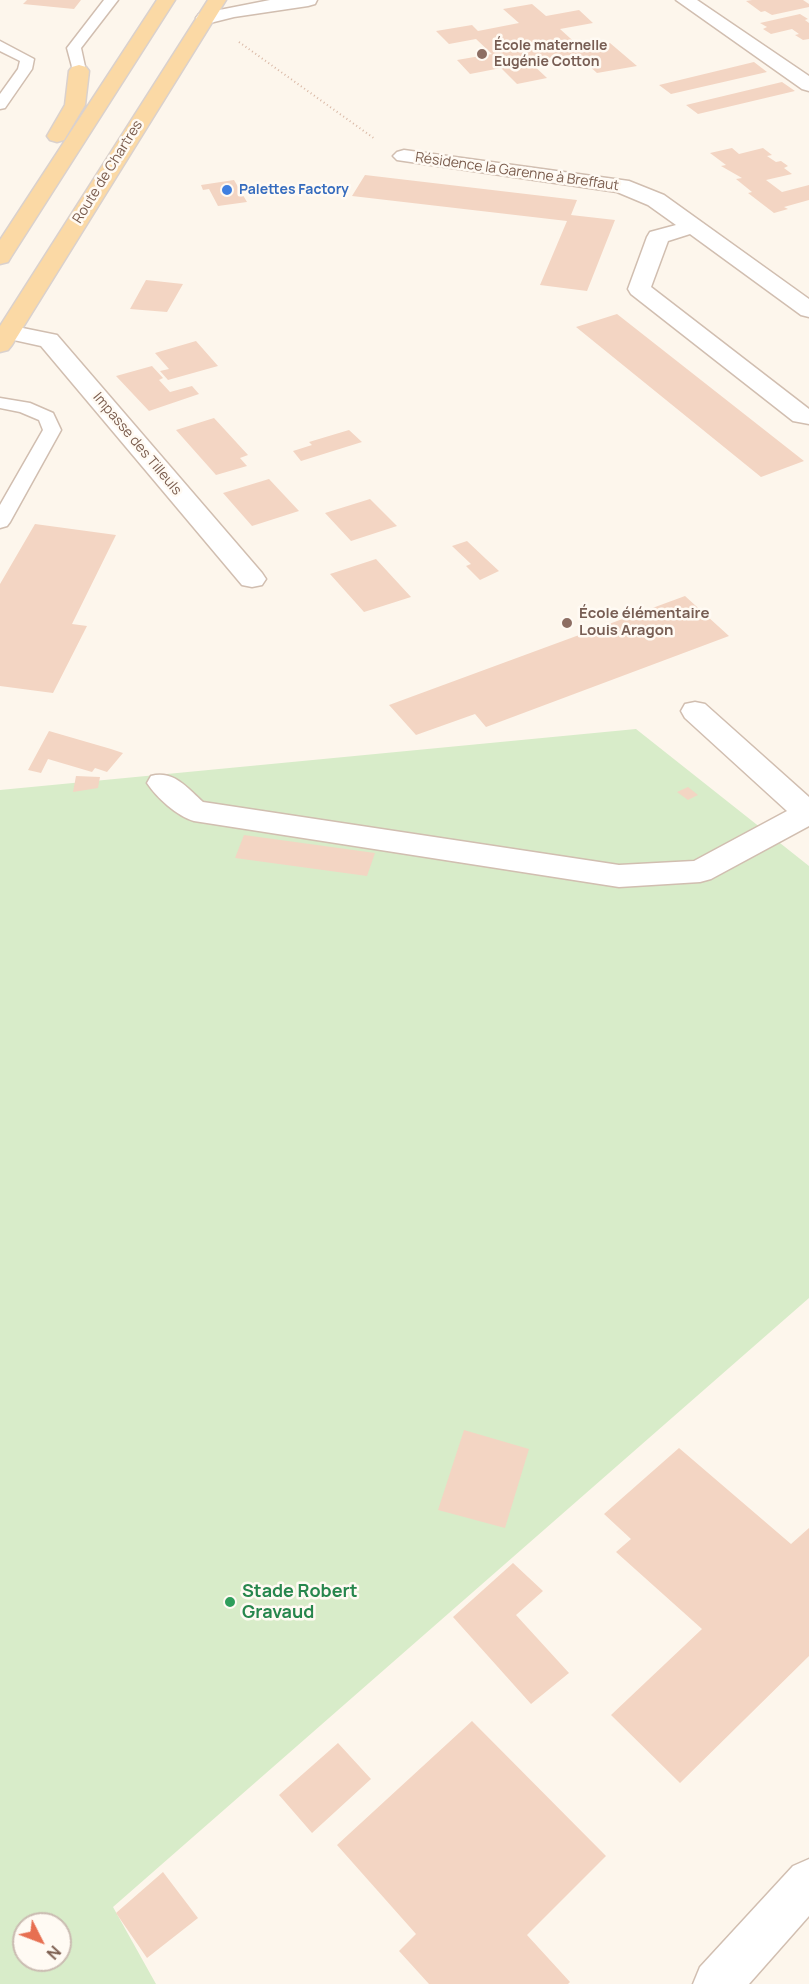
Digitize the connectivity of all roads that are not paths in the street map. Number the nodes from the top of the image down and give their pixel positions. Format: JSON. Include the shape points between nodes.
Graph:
{"nodes":[{"id":1,"x":111,"y":0,"type":"edge"},
{"id":2,"x":166,"y":0,"type":"edge"},
{"id":3,"x":308,"y":0,"type":"edge"},
{"id":4,"x":685,"y":0,"type":"edge"},
{"id":5,"x":212,"y":9,"type":"edge"},
{"id":6,"x":0,"y":45,"type":"edge"},
{"id":7,"x":79,"y":71,"type":"joint"},
{"id":8,"x":809,"y":85,"type":"edge"},
{"id":9,"x":0,"y":105,"type":"edge"},
{"id":10,"x":404,"y":156,"type":"road end"},
{"id":11,"x":53,"y":178,"type":"junction"},
{"id":12,"x":691,"y":226,"type":"junction"},
{"id":13,"x":0,"y":257,"type":"edge"},
{"id":14,"x":809,"y":310,"type":"edge"},
{"id":15,"x":4,"y":338,"type":"edge"},
{"id":16,"x":0,"y":403,"type":"edge"},
{"id":17,"x":809,"y":417,"type":"edge"},
{"id":18,"x":0,"y":522,"type":"edge"},
{"id":19,"x":252,"y":579,"type":"dead end"},
{"id":20,"x":695,"y":711,"type":"dead end"},
{"id":21,"x":162,"y":783,"type":"dead end"},
{"id":22,"x":809,"y":813,"type":"edge"},
{"id":23,"x":809,"y":1882,"type":"edge"},
{"id":24,"x":717,"y":1984,"type":"edge"}],
"edges":[{"from":1,"to":7,"type":"lane","via":[[74,48]]},
{"from":2,"to":11,"type":"main road"},
{"from":3,"to":5,"type":"street","via":[[234,11]]},
{"from":4,"to":8,"type":"street"},
{"from":5,"to":15,"type":"main road","name":"Route de Chartres"},
{"from":6,"to":9,"type":"lane","via":[[27,59],[25,69]]},
{"from":7,"to":11,"type":"main road","via":[[75,105],[46,154]]},
{"from":10,"to":12,"type":"street","name":"Résidence la Garenne à Breffaut","via":[[621,186],[656,200]]},
{"from":11,"to":13,"type":"main road"},
{"from":12,"to":14,"type":"street","name":"Résidence la Garenne à Breffaut"},
{"from":12,"to":17,"type":"street","via":[[658,237],[639,289],[802,416]]},
{"from":15,"to":19,"type":"street","name":"Impasse des Tilleuls","via":[[49,340]]},
{"from":16,"to":18,"type":"lane","via":[[24,407],[47,417],[52,430]]},
{"from":20,"to":22,"type":"street"},
{"from":21,"to":22,"type":"street","via":[[194,811],[619,876],[700,871]]},
{"from":23,"to":24,"type":"street"}]}
